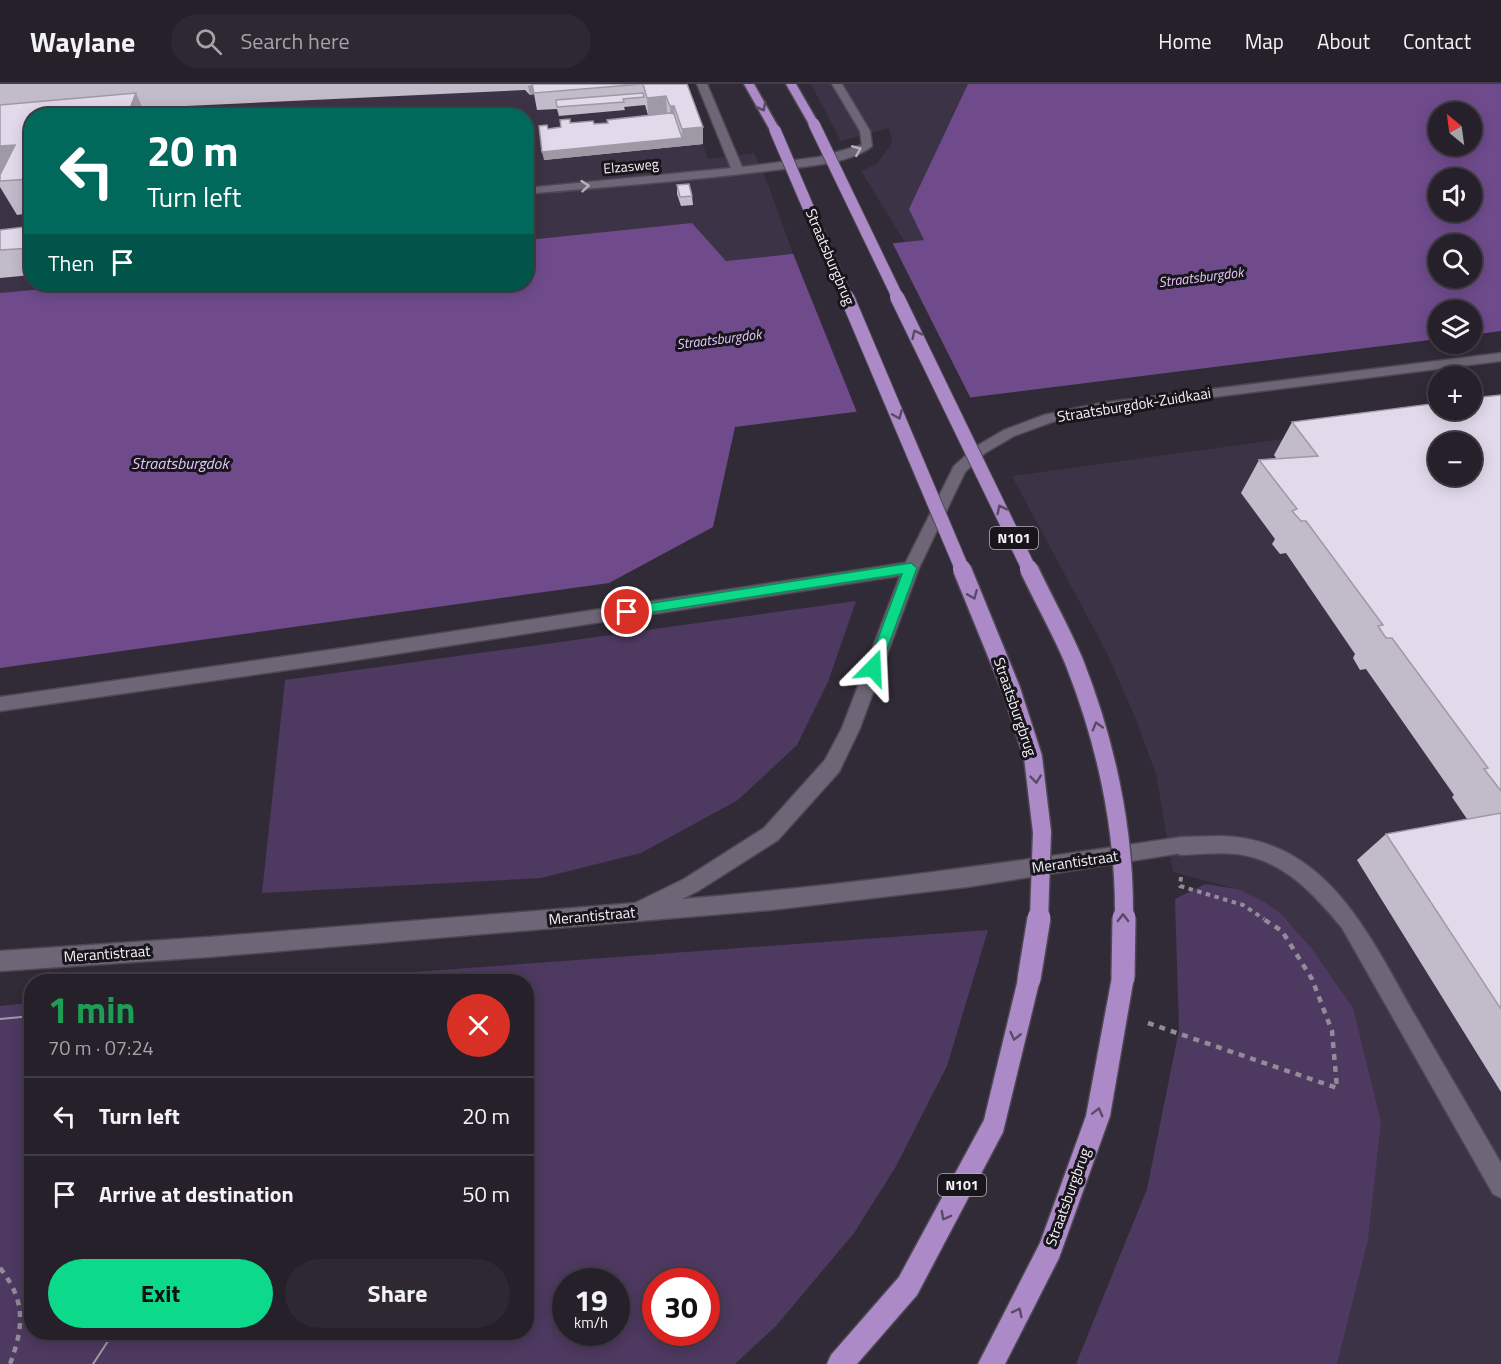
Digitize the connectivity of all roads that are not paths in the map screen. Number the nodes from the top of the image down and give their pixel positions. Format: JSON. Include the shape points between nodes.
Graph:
{"nodes":[{"id":1,"x":702,"y":84,"type":"edge"},
{"id":2,"x":749,"y":84,"type":"edge"},
{"id":3,"x":791,"y":84,"type":"edge"},
{"id":4,"x":837,"y":84,"type":"edge"},
{"id":5,"x":738,"y":171,"type":"junction"},
{"id":6,"x":534,"y":190,"type":"edge"},
{"id":7,"x":1501,"y":357,"type":"edge"},
{"id":8,"x":911,"y":568,"type":"junction"},
{"id":9,"x":0,"y":704,"type":"edge"},
{"id":10,"x":631,"y":912,"type":"junction"},
{"id":11,"x":0,"y":961,"type":"edge"},
{"id":12,"x":1501,"y":1186,"type":"edge"},
{"id":13,"x":840,"y":1364,"type":"edge"},
{"id":14,"x":992,"y":1364,"type":"edge"}],
"edges":[{"from":1,"to":5,"type":"street"},
{"from":2,"to":13,"type":"main road","name":"Straatsburgbrug","number":"N101","one_way":true,"bridge":true,"via":[[779,140],[1011,689],[1033,757],[1042,832],[1041,907],[1029,979],[994,1124],[908,1286]]},
{"from":14,"to":3,"type":"main road","name":"Straatsburgbrug","number":"N101","one_way":true,"bridge":true,"via":[[1050,1249],[1098,1116],[1123,976],[1123,871],[1114,793],[1097,723],[1074,662]]},
{"from":5,"to":4,"type":"street","name":"Elzasweg","one_way":true,"via":[[816,161],[867,146],[865,131]]},
{"from":6,"to":5,"type":"street","name":"Elzasweg","one_way":true},
{"from":7,"to":8,"type":"street","name":"Straatsburgdok-Zuidkaai","via":[[1101,407],[1049,418],[1009,433],[980,450],[959,469]]},
{"from":8,"to":9,"type":"street"},
{"from":8,"to":10,"type":"street","name":"Straatsburgdok-Zuidkaai","via":[[851,728],[832,766],[771,834],[691,885]]},
{"from":10,"to":11,"type":"street","name":"Merantistraat"},
{"from":10,"to":12,"type":"street","name":"Merantistraat","via":[[967,878],[1181,846],[1240,846],[1270,854],[1299,869],[1324,889],[1349,921]]}]}
